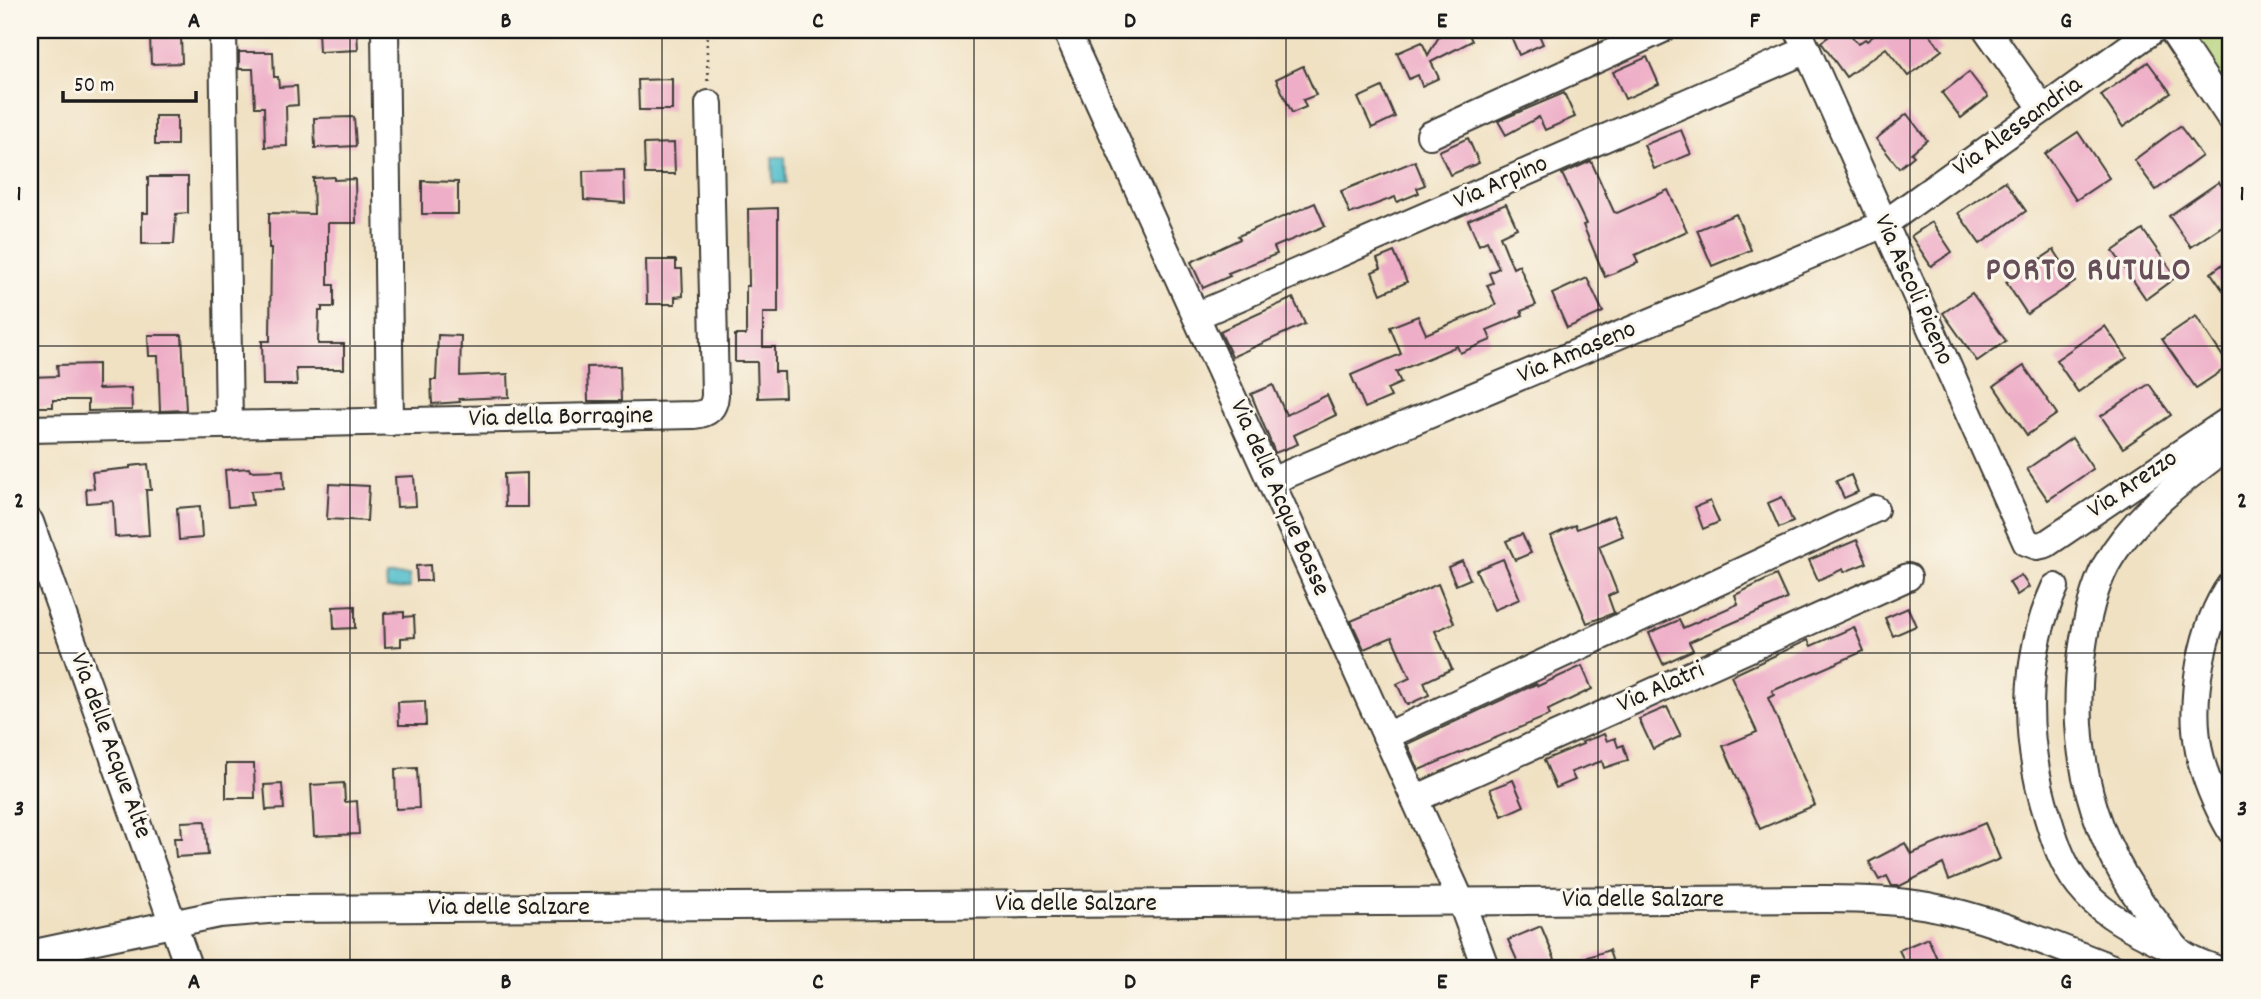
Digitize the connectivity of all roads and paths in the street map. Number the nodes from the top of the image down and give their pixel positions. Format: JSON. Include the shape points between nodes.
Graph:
{"nodes":[{"id":1,"x":223,"y":30,"type":"edge"},
{"id":2,"x":385,"y":30,"type":"edge"},
{"id":3,"x":707,"y":30,"type":"edge"},
{"id":4,"x":1066,"y":30,"type":"edge"},
{"id":5,"x":1661,"y":30,"type":"edge"},
{"id":6,"x":1987,"y":30,"type":"edge"},
{"id":7,"x":2153,"y":30,"type":"edge"},
{"id":8,"x":2172,"y":30,"type":"edge"},
{"id":9,"x":1802,"y":40,"type":"edge"},
{"id":10,"x":709,"y":104,"type":"joint"},
{"id":11,"x":2043,"y":109,"type":"junction"},
{"id":12,"x":2231,"y":119,"type":"edge"},
{"id":13,"x":1430,"y":135,"type":"dead end"},
{"id":14,"x":1884,"y":224,"type":"junction"},
{"id":15,"x":1196,"y":316,"type":"junction"},
{"id":16,"x":2231,"y":419,"type":"edge"},
{"id":17,"x":390,"y":422,"type":"junction"},
{"id":18,"x":229,"y":425,"type":"junction"},
{"id":19,"x":30,"y":429,"type":"edge"},
{"id":20,"x":2231,"y":444,"type":"edge"},
{"id":21,"x":1271,"y":481,"type":"junction"},
{"id":22,"x":1875,"y":509,"type":"dead end"},
{"id":23,"x":30,"y":522,"type":"edge"},
{"id":24,"x":2033,"y":545,"type":"joint"},
{"id":25,"x":1908,"y":577,"type":"dead end"},
{"id":26,"x":2231,"y":584,"type":"edge"},
{"id":27,"x":2055,"y":587,"type":"dead end"},
{"id":28,"x":1386,"y":736,"type":"junction"},
{"id":29,"x":1415,"y":799,"type":"junction"},
{"id":30,"x":2231,"y":831,"type":"edge"},
{"id":31,"x":1461,"y":901,"type":"junction"},
{"id":32,"x":173,"y":924,"type":"junction"},
{"id":33,"x":2179,"y":951,"type":"junction"},
{"id":34,"x":30,"y":954,"type":"edge"},
{"id":35,"x":189,"y":969,"type":"edge"},
{"id":36,"x":1486,"y":969,"type":"edge"},
{"id":37,"x":2115,"y":969,"type":"edge"},
{"id":38,"x":2216,"y":969,"type":"edge"}],
"edges":[{"from":1,"to":18,"type":"street"},
{"from":2,"to":17,"type":"street"},
{"from":3,"to":10,"type":"path"},
{"from":4,"to":15,"type":"street","name":"Via delle Acque Basse"},
{"from":5,"to":13,"type":"street"},
{"from":6,"to":11,"type":"street"},
{"from":7,"to":11,"type":"street","name":"Via Alessandria"},
{"from":8,"to":12,"type":"street"},
{"from":9,"to":14,"type":"street","name":"Via Ascoli Piceno"},
{"from":9,"to":15,"type":"street","name":"Via Arpino"},
{"from":10,"to":17,"type":"street","name":"Via della Borragine","via":[[715,395],[710,410],[694,415]]},
{"from":11,"to":14,"type":"street","name":"Via Alessandria"},
{"from":14,"to":21,"type":"street","name":"Via Amaseno"},
{"from":14,"to":24,"type":"street","name":"Via Ascoli Piceno","via":[[2020,534]]},
{"from":15,"to":21,"type":"street","name":"Via delle Acque Basse"},
{"from":16,"to":24,"type":"street","name":"Via Arezzo","via":[[2049,542]]},
{"from":17,"to":18,"type":"street","name":"Via della Borragine"},
{"from":18,"to":19,"type":"street","name":"Via della Borragine"},
{"from":20,"to":33,"type":"street","via":[[2150,511],[2111,557],[2088,613],[2080,671],[2079,737],[2101,828],[2136,896]]},
{"from":21,"to":28,"type":"street","name":"Via delle Acque Basse"},
{"from":22,"to":28,"type":"street"},
{"from":23,"to":32,"type":"street","name":"Via delle Acque Alte"},
{"from":25,"to":29,"type":"street","name":"Via Alatri"},
{"from":26,"to":30,"type":"street","via":[[2205,640],[2196,723],[2206,777]]},
{"from":27,"to":33,"type":"street","via":[[2035,645],[2031,728],[2036,778],[2055,842],[2069,872],[2094,902]]},
{"from":28,"to":29,"type":"street","name":"Via delle Acque Basse"},
{"from":29,"to":31,"type":"street","name":"Via delle Acque Basse"},
{"from":31,"to":32,"type":"street","name":"Via delle Salzare","via":[[281,909]]},
{"from":31,"to":36,"type":"street","name":"Via delle Acque Basse"},
{"from":31,"to":37,"type":"street","name":"Via delle Salzare","via":[[1826,899],[1912,904],[1993,923]]},
{"from":32,"to":34,"type":"street","name":"Via delle Salzare"},
{"from":32,"to":35,"type":"street","name":"Via delle Acque Alte"},
{"from":33,"to":38,"type":"street"}]}
